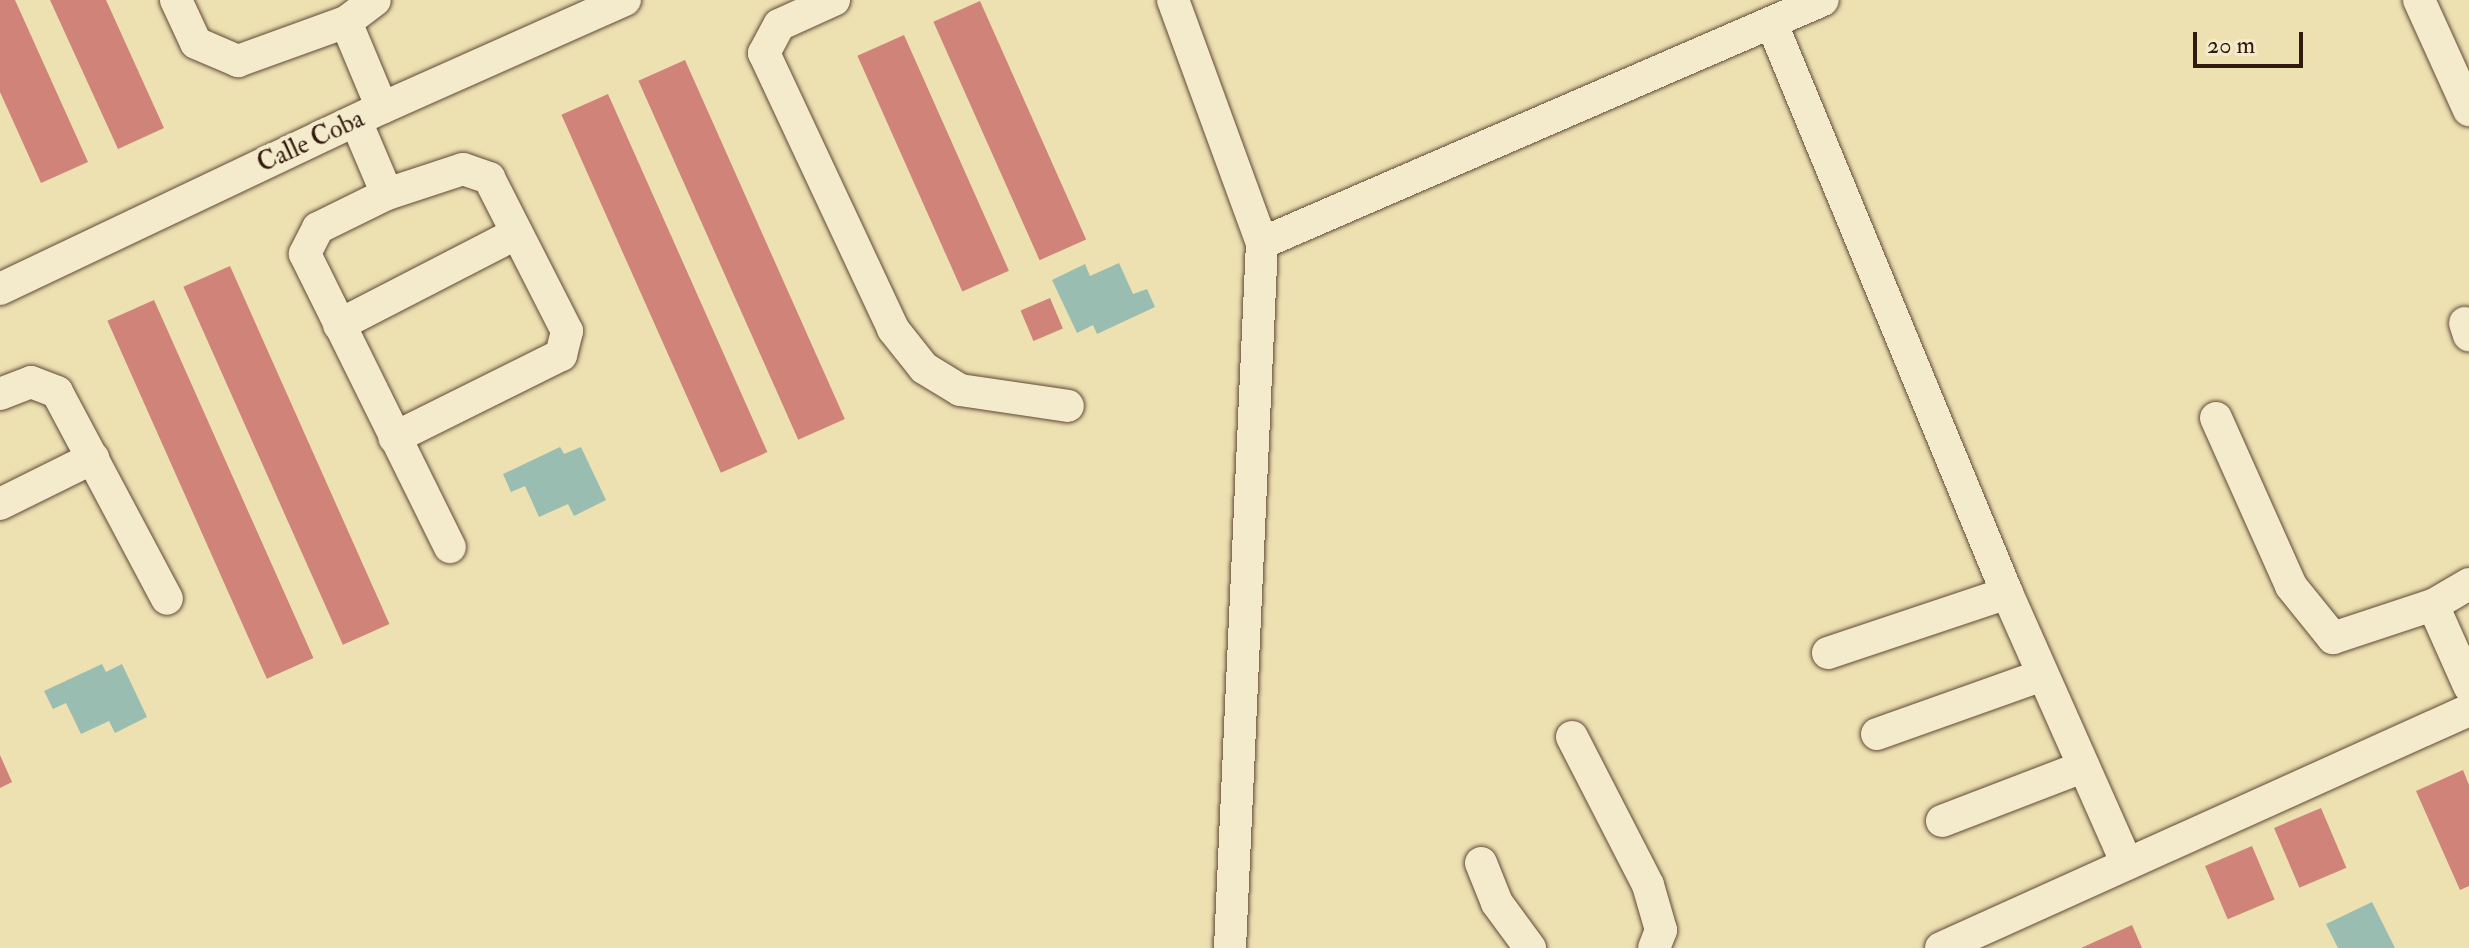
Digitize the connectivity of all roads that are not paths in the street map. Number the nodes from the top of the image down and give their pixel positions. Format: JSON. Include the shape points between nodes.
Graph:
{"nodes":[{"id":1,"x":176,"y":0,"type":"edge"},
{"id":2,"x":375,"y":0,"type":"edge"},
{"id":3,"x":625,"y":0,"type":"edge"},
{"id":4,"x":834,"y":0,"type":"edge"},
{"id":5,"x":1173,"y":0,"type":"edge"},
{"id":6,"x":1823,"y":0,"type":"edge"},
{"id":7,"x":2419,"y":0,"type":"edge"},
{"id":8,"x":346,"y":22,"type":"junction"},
{"id":9,"x":1772,"y":24,"type":"junction"},
{"id":10,"x":2469,"y":110,"type":"edge"},
{"id":11,"x":369,"y":115,"type":"junction"},
{"id":12,"x":387,"y":194,"type":"junction"},
{"id":13,"x":517,"y":233,"type":"junction"},
{"id":14,"x":1262,"y":243,"type":"junction"},
{"id":15,"x":0,"y":289,"type":"edge"},
{"id":16,"x":339,"y":325,"type":"junction"},
{"id":17,"x":0,"y":394,"type":"edge"},
{"id":18,"x":1068,"y":406,"type":"dead end"},
{"id":19,"x":2216,"y":418,"type":"dead end"},
{"id":20,"x":394,"y":438,"type":"junction"},
{"id":21,"x":93,"y":458,"type":"junction"},
{"id":22,"x":0,"y":504,"type":"edge"},
{"id":23,"x":450,"y":547,"type":"dead end"},
{"id":24,"x":2469,"y":584,"type":"edge"},
{"id":25,"x":2007,"y":593,"type":"junction"},
{"id":26,"x":167,"y":599,"type":"dead end"},
{"id":27,"x":2433,"y":605,"type":"junction"},
{"id":28,"x":1828,"y":653,"type":"dead end"},
{"id":29,"x":2043,"y":675,"type":"junction"},
{"id":30,"x":2469,"y":686,"type":"edge"},
{"id":31,"x":2469,"y":710,"type":"edge"},
{"id":32,"x":1877,"y":734,"type":"dead end"},
{"id":33,"x":1572,"y":737,"type":"dead end"},
{"id":34,"x":2083,"y":767,"type":"junction"},
{"id":35,"x":1942,"y":821,"type":"dead end"},
{"id":36,"x":1481,"y":863,"type":"dead end"},
{"id":37,"x":2127,"y":864,"type":"junction"},
{"id":38,"x":1230,"y":948,"type":"edge"},
{"id":39,"x":1530,"y":948,"type":"edge"},
{"id":40,"x":1654,"y":948,"type":"edge"},
{"id":41,"x":1941,"y":948,"type":"edge"}],
"edges":[{"from":1,"to":8,"type":"street","via":[[196,43],[238,61]]},
{"from":2,"to":8,"type":"street"},
{"from":3,"to":11,"type":"street","name":"Calle Coba"},
{"from":4,"to":18,"type":"street","via":[[779,25],[764,53],[893,329],[924,368],[960,390]]},
{"from":5,"to":14,"type":"street"},
{"from":6,"to":9,"type":"street"},
{"from":7,"to":10,"type":"street"},
{"from":8,"to":11,"type":"street"},
{"from":9,"to":14,"type":"street"},
{"from":9,"to":25,"type":"street"},
{"from":11,"to":12,"type":"street"},
{"from":11,"to":15,"type":"street","name":"Calle Coba"},
{"from":12,"to":13,"type":"street","via":[[463,169],[489,178]]},
{"from":12,"to":16,"type":"street","via":[[318,228],[305,254]]},
{"from":13,"to":16,"type":"street"},
{"from":13,"to":20,"type":"street","via":[[567,331],[561,355]]},
{"from":14,"to":38,"type":"street"},
{"from":16,"to":20,"type":"street"},
{"from":17,"to":21,"type":"street","via":[[31,382],[57,392]]},
{"from":19,"to":27,"type":"street","via":[[2291,586],[2333,638]]},
{"from":20,"to":23,"type":"street"},
{"from":21,"to":22,"type":"street"},
{"from":21,"to":26,"type":"street"},
{"from":24,"to":27,"type":"street"},
{"from":25,"to":28,"type":"street"},
{"from":25,"to":29,"type":"street"},
{"from":27,"to":30,"type":"street"},
{"from":29,"to":32,"type":"street"},
{"from":29,"to":34,"type":"street"},
{"from":31,"to":37,"type":"street"},
{"from":33,"to":40,"type":"street","via":[[1648,885],[1661,930]]},
{"from":34,"to":35,"type":"street"},
{"from":34,"to":37,"type":"street"},
{"from":36,"to":39,"type":"street","via":[[1497,903]]},
{"from":37,"to":41,"type":"street"}]}
